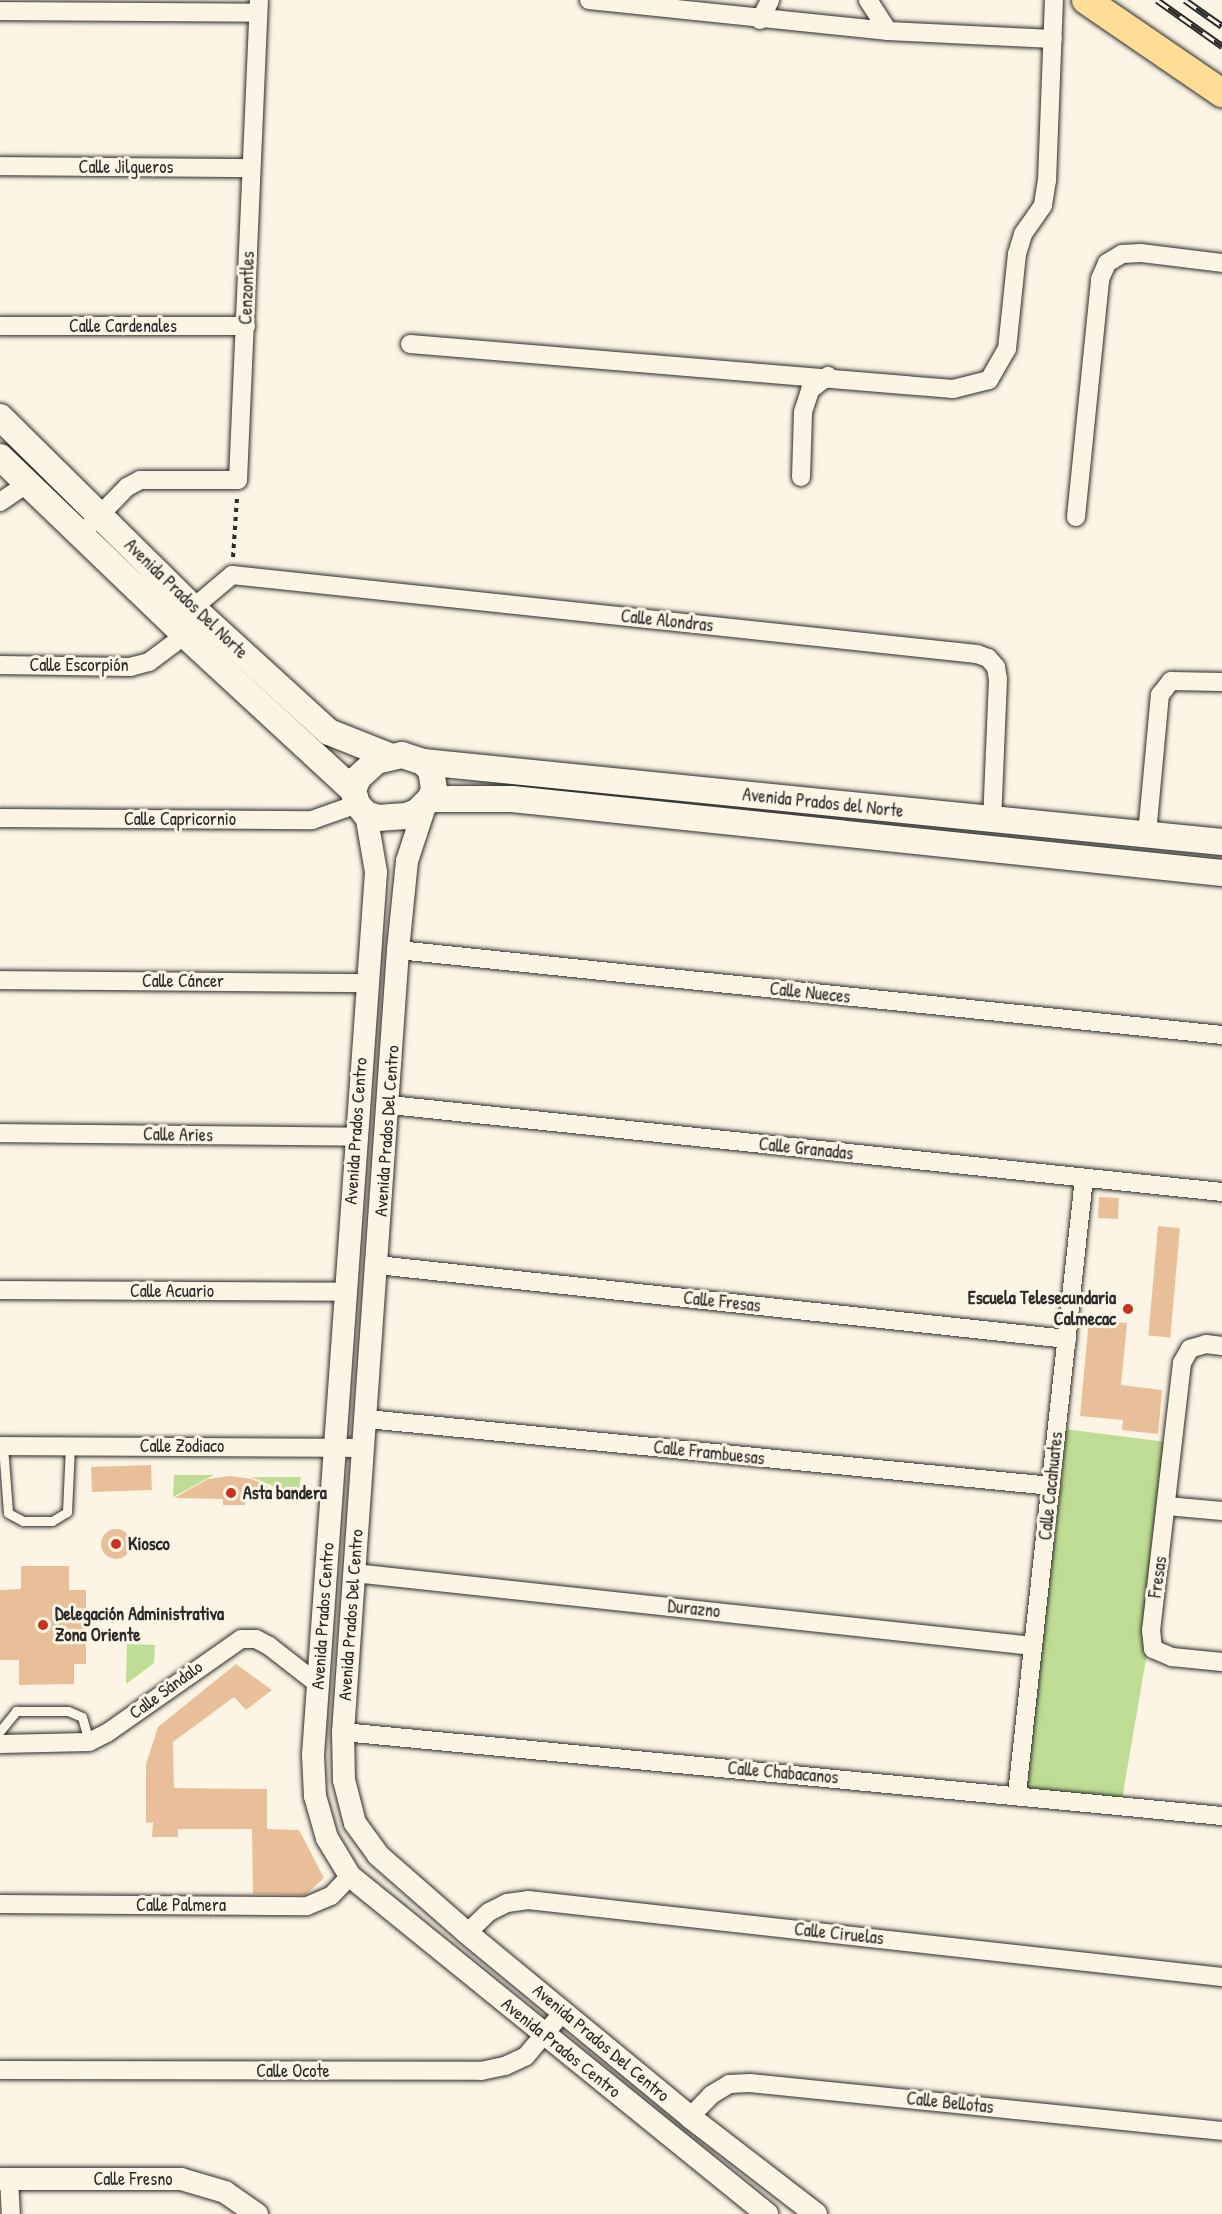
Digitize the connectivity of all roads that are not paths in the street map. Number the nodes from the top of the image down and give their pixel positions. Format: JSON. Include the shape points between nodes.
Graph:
{"nodes":[{"id":1,"x":589,"y":0,"type":"edge"},
{"id":2,"x":770,"y":0,"type":"edge"},
{"id":3,"x":868,"y":0,"type":"edge"},
{"id":4,"x":1054,"y":0,"type":"edge"},
{"id":5,"x":1086,"y":0,"type":"edge"},
{"id":6,"x":258,"y":7,"type":"edge"},
{"id":7,"x":0,"y":11,"type":"edge"},
{"id":8,"x":760,"y":20,"type":"junction"},
{"id":9,"x":888,"y":31,"type":"junction"},
{"id":10,"x":1053,"y":39,"type":"junction"},
{"id":11,"x":1222,"y":93,"type":"edge"},
{"id":12,"x":0,"y":166,"type":"edge"},
{"id":13,"x":251,"y":168,"type":"junction"},
{"id":14,"x":1222,"y":263,"type":"edge"},
{"id":15,"x":0,"y":326,"type":"edge"},
{"id":16,"x":246,"y":326,"type":"junction"},
{"id":17,"x":410,"y":344,"type":"dead end"},
{"id":18,"x":828,"y":376,"type":"junction"},
{"id":19,"x":0,"y":417,"type":"edge"},
{"id":20,"x":0,"y":457,"type":"edge"},
{"id":21,"x":801,"y":477,"type":"dead end"},
{"id":22,"x":27,"y":484,"type":"junction"},
{"id":23,"x":0,"y":502,"type":"edge"},
{"id":24,"x":99,"y":516,"type":"junction"},
{"id":25,"x":1076,"y":517,"type":"dead end"},
{"id":26,"x":81,"y":535,"type":"junction"},
{"id":27,"x":193,"y":608,"type":"junction"},
{"id":28,"x":185,"y":635,"type":"junction"},
{"id":29,"x":0,"y":665,"type":"edge"},
{"id":30,"x":1222,"y":682,"type":"edge"},
{"id":31,"x":389,"y":756,"type":"junction"},
{"id":32,"x":423,"y":762,"type":"junction"},
{"id":33,"x":427,"y":802,"type":"junction"},
{"id":34,"x":359,"y":803,"type":"junction"},
{"id":35,"x":0,"y":818,"type":"edge"},
{"id":36,"x":992,"y":820,"type":"junction"},
{"id":37,"x":1065,"y":827,"type":"junction"},
{"id":38,"x":1148,"y":834,"type":"junction"},
{"id":39,"x":1222,"y":842,"type":"edge"},
{"id":40,"x":1062,"y":858,"type":"junction"},
{"id":41,"x":1222,"y":873,"type":"edge"},
{"id":42,"x":398,"y":950,"type":"junction"},
{"id":43,"x":0,"y":980,"type":"edge"},
{"id":44,"x":366,"y":983,"type":"junction"},
{"id":45,"x":1222,"y":1035,"type":"edge"},
{"id":46,"x":390,"y":1105,"type":"junction"},
{"id":47,"x":0,"y":1133,"type":"edge"},
{"id":48,"x":356,"y":1137,"type":"junction"},
{"id":49,"x":1084,"y":1178,"type":"junction"},
{"id":50,"x":1222,"y":1192,"type":"edge"},
{"id":51,"x":377,"y":1265,"type":"junction"},
{"id":52,"x":0,"y":1290,"type":"edge"},
{"id":53,"x":344,"y":1292,"type":"junction"},
{"id":54,"x":1067,"y":1339,"type":"junction"},
{"id":55,"x":1222,"y":1346,"type":"edge"},
{"id":56,"x":367,"y":1419,"type":"junction"},
{"id":57,"x":1,"y":1446,"type":"edge"},
{"id":58,"x":70,"y":1446,"type":"junction"},
{"id":59,"x":335,"y":1447,"type":"junction"},
{"id":60,"x":363,"y":1449,"type":"junction"},
{"id":61,"x":1051,"y":1486,"type":"junction"},
{"id":62,"x":1167,"y":1506,"type":"junction"},
{"id":63,"x":1222,"y":1511,"type":"edge"},
{"id":64,"x":354,"y":1573,"type":"junction"},
{"id":65,"x":1034,"y":1646,"type":"junction"},
{"id":66,"x":1222,"y":1662,"type":"edge"},
{"id":67,"x":318,"y":1684,"type":"junction"},
{"id":68,"x":0,"y":1731,"type":"edge"},
{"id":69,"x":343,"y":1732,"type":"junction"},
{"id":70,"x":89,"y":1742,"type":"junction"},
{"id":71,"x":0,"y":1744,"type":"edge"},
{"id":72,"x":1017,"y":1794,"type":"junction"},
{"id":73,"x":1222,"y":1816,"type":"edge"},
{"id":74,"x":350,"y":1876,"type":"junction"},
{"id":75,"x":0,"y":1904,"type":"edge"},
{"id":76,"x":467,"y":1933,"type":"junction"},
{"id":77,"x":1222,"y":1977,"type":"edge"},
{"id":78,"x":563,"y":2012,"type":"junction"},
{"id":79,"x":546,"y":2036,"type":"junction"},
{"id":80,"x":0,"y":2070,"type":"edge"},
{"id":81,"x":690,"y":2117,"type":"junction"},
{"id":82,"x":1222,"y":2131,"type":"edge"},
{"id":83,"x":5,"y":2179,"type":"edge"},
{"id":84,"x":764,"y":2213,"type":"edge"},
{"id":85,"x":11,"y":2214,"type":"edge"},
{"id":86,"x":257,"y":2214,"type":"edge"},
{"id":87,"x":816,"y":2214,"type":"edge"}],
"edges":[{"from":1,"to":8,"type":"street"},
{"from":2,"to":8,"type":"street"},
{"from":3,"to":9,"type":"street"},
{"from":4,"to":10,"type":"street"},
{"from":5,"to":11,"type":"main road"},
{"from":6,"to":7,"type":"street"},
{"from":6,"to":13,"type":"street","name":"Cenzontles"},
{"from":8,"to":9,"type":"street"},
{"from":9,"to":10,"type":"street"},
{"from":10,"to":18,"type":"street","via":[[1043,205],[1023,234],[1017,254],[1008,349],[989,380],[953,389]]},
{"from":12,"to":13,"type":"street","name":"Calle Jilgueros"},
{"from":13,"to":16,"type":"street","name":"Cenzontles"},
{"from":14,"to":25,"type":"street","via":[[1141,253],[1122,254],[1107,263],[1100,279]]},
{"from":15,"to":16,"type":"street","name":"Calle Cardenales"},
{"from":16,"to":24,"type":"street","name":"Cenzontles","via":[[238,480],[140,480],[127,487]]},
{"from":17,"to":18,"type":"street"},
{"from":18,"to":21,"type":"street","via":[[810,390],[803,412]]},
{"from":19,"to":24,"type":"main road","name":"Avenida Prados Del Norte"},
{"from":20,"to":22,"type":"main road","name":"Avenida Prados Del Norte"},
{"from":22,"to":23,"type":"street"},
{"from":22,"to":26,"type":"main road","name":"Avenida Prados Del Norte"},
{"from":24,"to":26,"type":"street"},
{"from":24,"to":27,"type":"main road","name":"Avenida Prados Del Norte"},
{"from":26,"to":28,"type":"main road","name":"Avenida Prados Del Norte"},
{"from":27,"to":31,"type":"main road","name":"Avenida Prados Del Norte","via":[[329,732]]},
{"from":27,"to":36,"type":"street","name":"Calle Alondras","via":[[232,575],[976,654],[992,663],[998,680]]},
{"from":28,"to":29,"type":"street","name":"Calle Escorpión","via":[[149,662],[130,667]]},
{"from":28,"to":34,"type":"main road","name":"Avenida Prados Del Norte"},
{"from":30,"to":38,"type":"street","via":[[1171,681],[1160,695]]},
{"from":31,"to":32,"type":"main road","via":[[413,757]]},
{"from":31,"to":34,"type":"main road","via":[[366,768]]},
{"from":32,"to":33,"type":"main road","via":[[434,779]]},
{"from":32,"to":36,"type":"main road","name":"Avenida Prados del Norte"},
{"from":33,"to":34,"type":"main road","via":[[406,816],[391,819]]},
{"from":33,"to":40,"type":"main road","name":"Avenida Prados del Norte","via":[[512,799]]},
{"from":33,"to":42,"type":"street","name":"Avenida Prados Del Centro","via":[[407,861]]},
{"from":34,"to":35,"type":"street","name":"Calle Capricornio","via":[[312,820]]},
{"from":34,"to":44,"type":"street","name":"Avenida Prados Centro","via":[[376,872]]},
{"from":36,"to":37,"type":"main road","name":"Avenida Prados del Norte"},
{"from":37,"to":38,"type":"main road","name":"Avenida Prados del Norte"},
{"from":37,"to":40,"type":"street"},
{"from":38,"to":39,"type":"main road","name":"Avenida Prados del Norte"},
{"from":40,"to":41,"type":"main road","name":"Avenida Prados del Norte"},
{"from":42,"to":45,"type":"street","name":"Calle Nueces"},
{"from":42,"to":46,"type":"street","name":"Avenida Prados Del Centro"},
{"from":43,"to":44,"type":"street","name":"Calle Cáncer"},
{"from":44,"to":48,"type":"street","name":"Avenida Prados Centro"},
{"from":46,"to":49,"type":"street","name":"Calle Granadas"},
{"from":46,"to":51,"type":"street","name":"Avenida Prados Del Centro"},
{"from":47,"to":48,"type":"street","name":"Calle Aries"},
{"from":48,"to":53,"type":"street","name":"Avenida Prados Centro"},
{"from":49,"to":50,"type":"street","name":"Calle Granadas"},
{"from":49,"to":54,"type":"street","name":"Calle Cacahuates"},
{"from":51,"to":54,"type":"street","name":"Calle Fresas"},
{"from":51,"to":56,"type":"street","name":"Avenida Prados Del Centro"},
{"from":52,"to":53,"type":"street","name":"Calle Acuario"},
{"from":53,"to":59,"type":"street","name":"Avenida Prados Centro"},
{"from":54,"to":61,"type":"street","name":"Calle Cacahuates"},
{"from":55,"to":62,"type":"street","via":[[1206,1344],[1190,1349],[1182,1363]]},
{"from":56,"to":60,"type":"street","name":"Avenida Prados Del Centro"},
{"from":56,"to":61,"type":"street","name":"Calle Frambuesas"},
{"from":57,"to":58,"type":"street","name":"Calle Zodiaco"},
{"from":57,"to":58,"type":"lane","via":[[8,1513],[14,1519],[42,1521],[60,1518],[67,1512]]},
{"from":58,"to":59,"type":"street","name":"Calle Zodiaco"},
{"from":59,"to":60,"type":"street","name":"Calle Zodiaco"},
{"from":59,"to":67,"type":"street","name":"Avenida Prados Centro"},
{"from":60,"to":64,"type":"street","name":"Avenida Prados Del Centro"},
{"from":61,"to":65,"type":"street","name":"Calle Cacahuates"},
{"from":62,"to":63,"type":"street"},
{"from":62,"to":66,"type":"street","name":"Fresas","via":[[1151,1630],[1153,1649],[1172,1657]]},
{"from":64,"to":65,"type":"street","name":"Durazno"},
{"from":64,"to":69,"type":"street","name":"Avenida Prados Del Centro"},
{"from":65,"to":72,"type":"street","name":"Calle Cacahuates"},
{"from":67,"to":70,"type":"street","name":"Calle Sándalo","via":[[269,1646],[256,1639],[241,1639]]},
{"from":67,"to":74,"type":"street","name":"Avenida Prados Centro","via":[[312,1755],[315,1796],[327,1838]]},
{"from":68,"to":70,"type":"lane","via":[[16,1712],[68,1711],[82,1717]]},
{"from":69,"to":72,"type":"street","name":"Calle Chabacanos"},
{"from":69,"to":76,"type":"street","name":"Avenida Prados Del Centro","via":[[344,1780],[356,1823],[378,1855]]},
{"from":70,"to":71,"type":"street","name":"Calle Sándalo"},
{"from":72,"to":73,"type":"street","name":"Calle Chabacanos"},
{"from":74,"to":75,"type":"street","name":"Calle Palmera","via":[[331,1896],[307,1906]]},
{"from":74,"to":79,"type":"street","name":"Avenida Prados Centro"},
{"from":76,"to":77,"type":"street","name":"Calle Ciruelas","via":[[489,1912],[507,1903],[528,1900]]},
{"from":76,"to":78,"type":"street","name":"Avenida Prados Del Centro"},
{"from":78,"to":79,"type":"street","name":"Calle Ocote"},
{"from":78,"to":81,"type":"street","name":"Avenida Prados Del Centro"},
{"from":79,"to":80,"type":"street","name":"Calle Ocote","via":[[526,2056],[481,2071]]},
{"from":79,"to":84,"type":"street","name":"Avenida Prados Centro"},
{"from":81,"to":82,"type":"street","name":"Calle Bellotas","via":[[711,2095],[729,2084],[750,2083]]},
{"from":81,"to":87,"type":"street","name":"Avenida Prados Del Centro"},
{"from":83,"to":85,"type":"street"},
{"from":83,"to":86,"type":"street","name":"Calle Fresno","via":[[182,2180],[225,2192]]}]}
